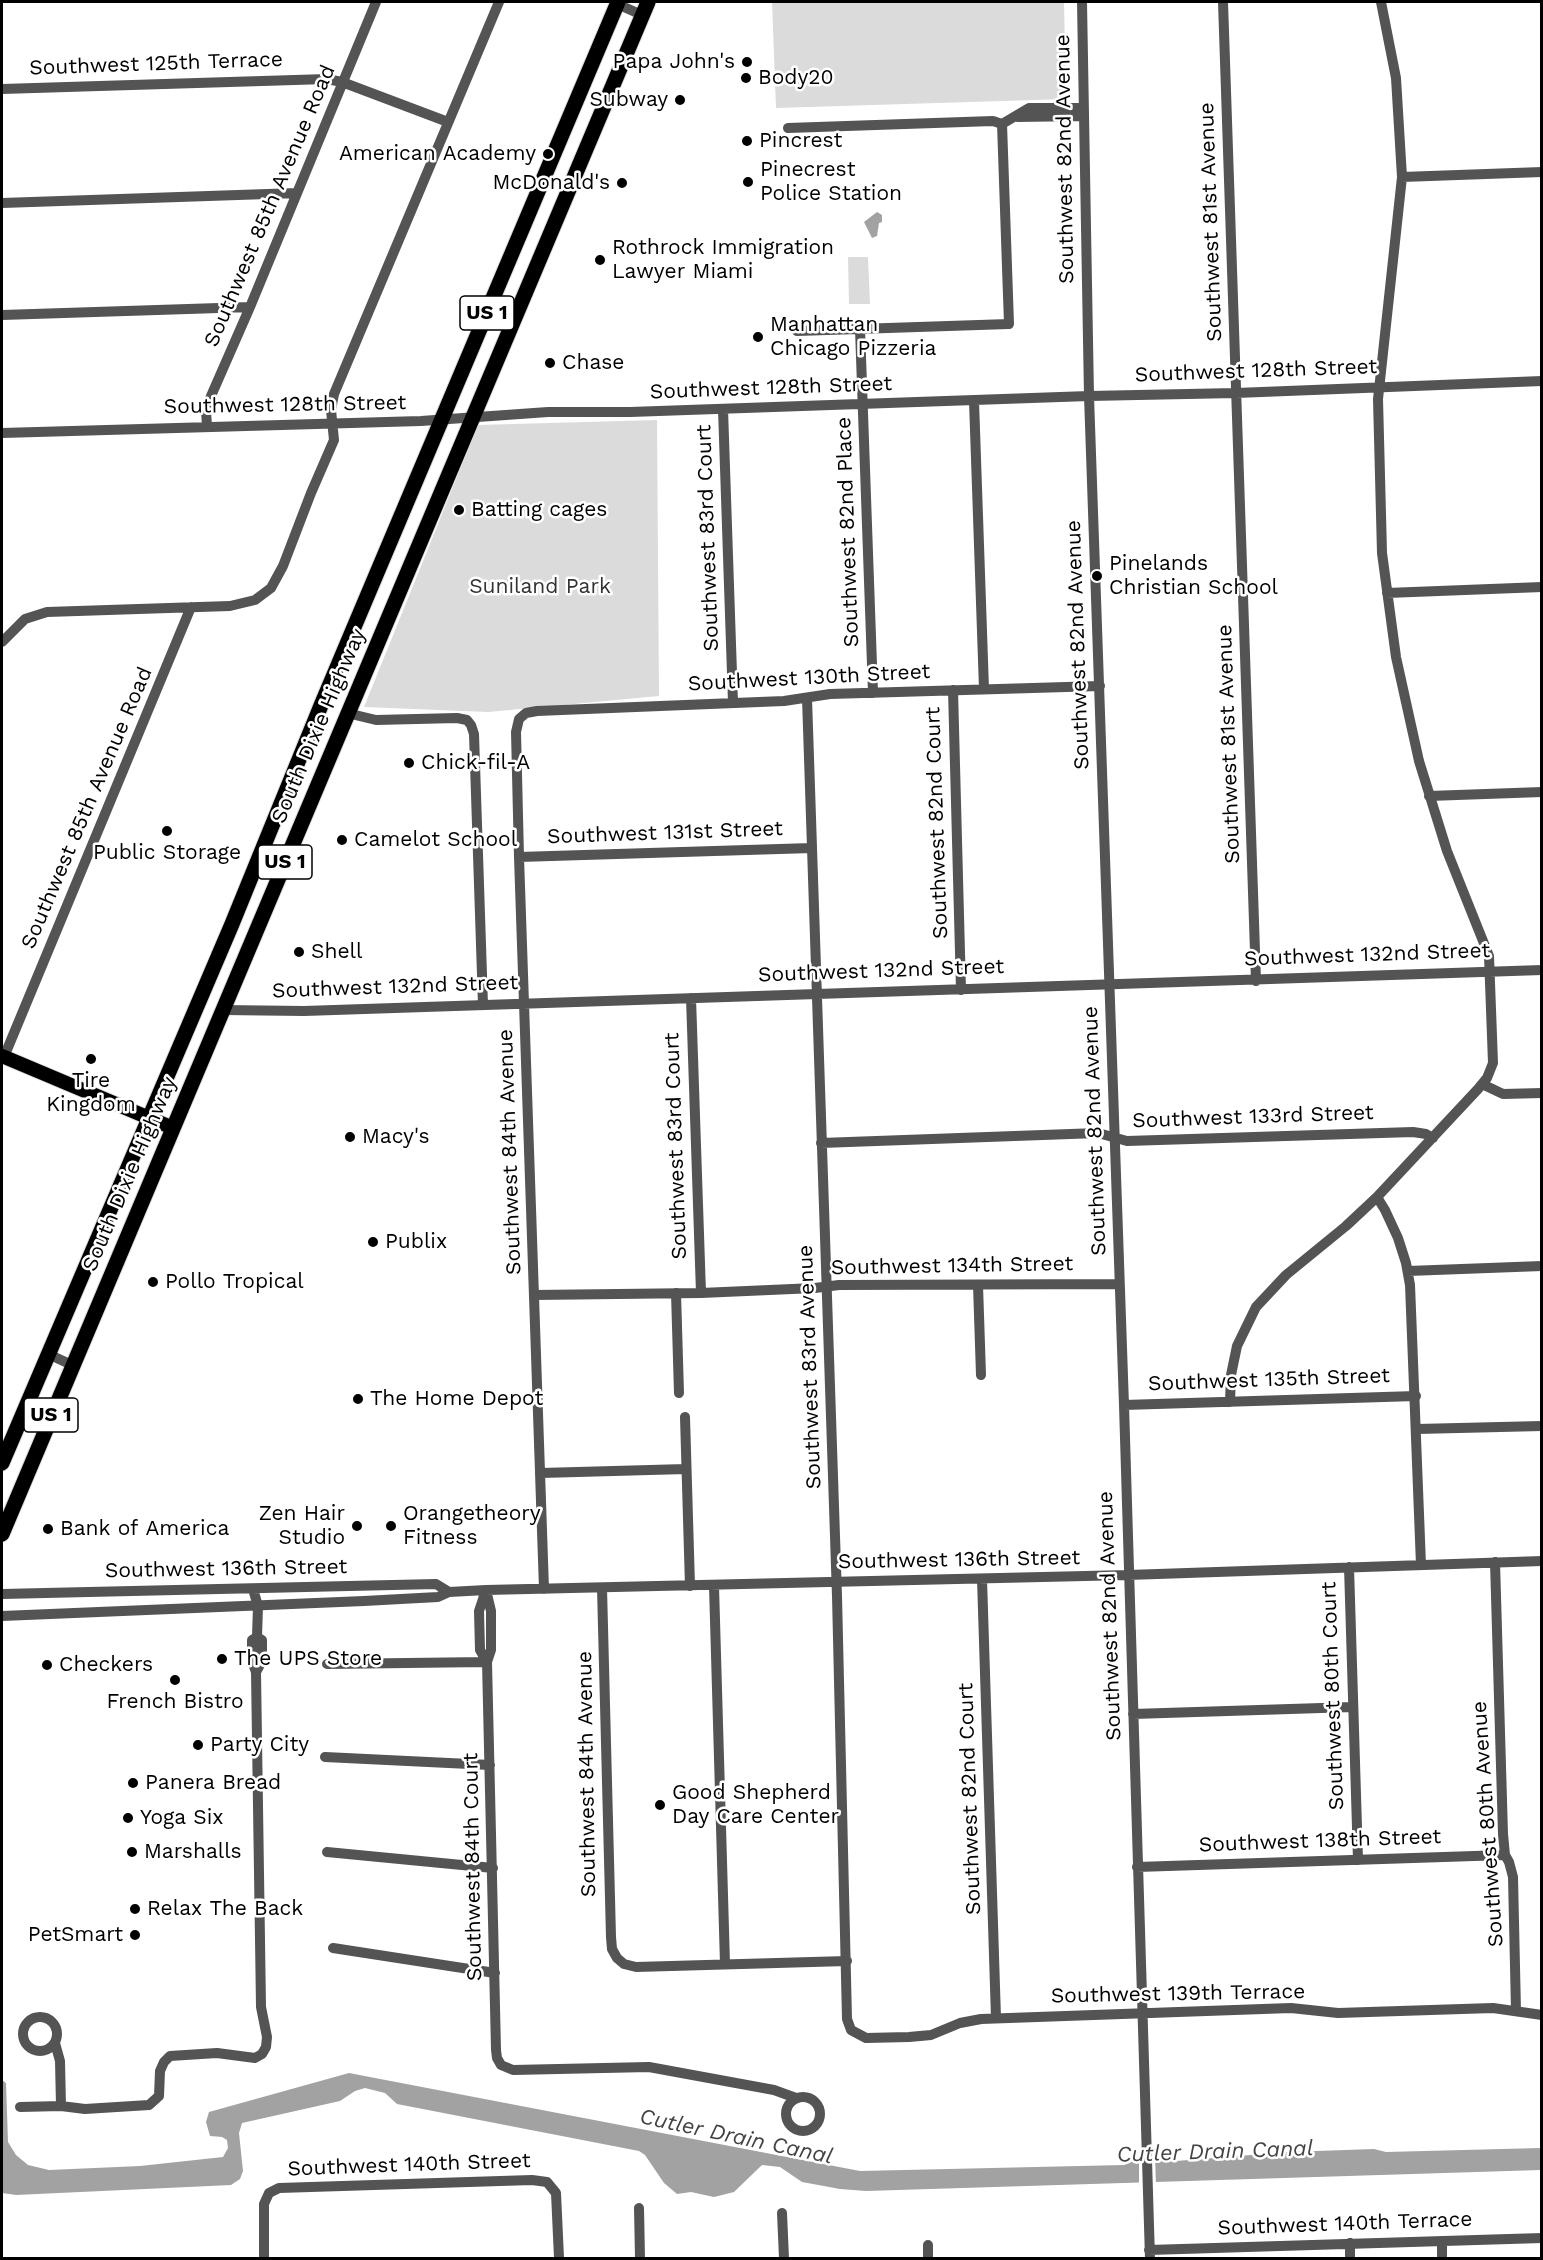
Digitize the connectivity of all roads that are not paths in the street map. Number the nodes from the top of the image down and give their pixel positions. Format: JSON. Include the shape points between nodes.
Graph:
{"nodes":[{"id":1,"x":376,"y":2,"type":"edge"},
{"id":2,"x":499,"y":2,"type":"edge"},
{"id":3,"x":1082,"y":2,"type":"edge"},
{"id":4,"x":1223,"y":2,"type":"edge"},
{"id":5,"x":1381,"y":2,"type":"edge"},
{"id":6,"x":618,"y":3,"type":"edge"},
{"id":7,"x":645,"y":8,"type":"edge"},
{"id":8,"x":342,"y":82,"type":"junction"},
{"id":9,"x":2,"y":89,"type":"edge"},
{"id":10,"x":1084,"y":112,"type":"junction"},
{"id":11,"x":448,"y":122,"type":"junction"},
{"id":12,"x":1002,"y":124,"type":"junction"},
{"id":13,"x":788,"y":128,"type":"dead end"},
{"id":14,"x":1542,"y":172,"type":"edge"},
{"id":15,"x":1402,"y":177,"type":"junction"},
{"id":16,"x":297,"y":192,"type":"junction"},
{"id":17,"x":2,"y":202,"type":"edge"},
{"id":18,"x":532,"y":207,"type":"junction"},
{"id":19,"x":556,"y":218,"type":"junction"},
{"id":20,"x":250,"y":307,"type":"junction"},
{"id":21,"x":2,"y":315,"type":"edge"},
{"id":22,"x":860,"y":329,"type":"junction"},
{"id":23,"x":797,"y":331,"type":"dead end"},
{"id":24,"x":1542,"y":381,"type":"edge"},
{"id":25,"x":1379,"y":387,"type":"junction"},
{"id":26,"x":1236,"y":393,"type":"junction"},
{"id":27,"x":1089,"y":396,"type":"junction"},
{"id":28,"x":974,"y":400,"type":"junction"},
{"id":29,"x":862,"y":405,"type":"junction"},
{"id":30,"x":723,"y":409,"type":"junction"},
{"id":31,"x":472,"y":417,"type":"junction"},
{"id":32,"x":442,"y":420,"type":"junction"},
{"id":33,"x":332,"y":423,"type":"junction"},
{"id":34,"x":207,"y":426,"type":"junction"},
{"id":35,"x":2,"y":433,"type":"edge"},
{"id":36,"x":1542,"y":587,"type":"edge"},
{"id":37,"x":1387,"y":593,"type":"junction"},
{"id":38,"x":191,"y":607,"type":"junction"},
{"id":39,"x":2,"y":642,"type":"edge"},
{"id":40,"x":1100,"y":686,"type":"junction"},
{"id":41,"x":984,"y":689,"type":"junction"},
{"id":42,"x":953,"y":690,"type":"junction"},
{"id":43,"x":873,"y":693,"type":"junction"},
{"id":44,"x":807,"y":698,"type":"junction"},
{"id":45,"x":322,"y":703,"type":"junction"},
{"id":46,"x":733,"y":703,"type":"junction"},
{"id":47,"x":347,"y":713,"type":"junction"},
{"id":48,"x":522,"y":715,"type":"joint"},
{"id":49,"x":1542,"y":792,"type":"edge"},
{"id":50,"x":1429,"y":796,"type":"junction"},
{"id":51,"x":812,"y":848,"type":"junction"},
{"id":52,"x":519,"y":857,"type":"junction"},
{"id":53,"x":1542,"y":970,"type":"edge"},
{"id":54,"x":1490,"y":972,"type":"junction"},
{"id":55,"x":1256,"y":981,"type":"junction"},
{"id":56,"x":1109,"y":985,"type":"junction"},
{"id":57,"x":961,"y":990,"type":"junction"},
{"id":58,"x":817,"y":995,"type":"junction"},
{"id":59,"x":691,"y":998,"type":"junction"},
{"id":60,"x":199,"y":999,"type":"junction"},
{"id":61,"x":524,"y":1004,"type":"junction"},
{"id":62,"x":483,"y":1005,"type":"junction"},
{"id":63,"x":222,"y":1010,"type":"junction"},
{"id":64,"x":3,"y":1057,"type":"edge"},
{"id":65,"x":1482,"y":1084,"type":"junction"},
{"id":66,"x":1542,"y":1093,"type":"edge"},
{"id":67,"x":148,"y":1119,"type":"junction"},
{"id":68,"x":173,"y":1128,"type":"junction"},
{"id":69,"x":1114,"y":1138,"type":"junction"},
{"id":70,"x":1433,"y":1138,"type":"junction"},
{"id":71,"x":821,"y":1143,"type":"junction"},
{"id":72,"x":1377,"y":1197,"type":"junction"},
{"id":73,"x":1542,"y":1266,"type":"edge"},
{"id":74,"x":1408,"y":1271,"type":"junction"},
{"id":75,"x":1119,"y":1284,"type":"junction"},
{"id":76,"x":978,"y":1285,"type":"junction"},
{"id":77,"x":827,"y":1287,"type":"junction"},
{"id":78,"x":676,"y":1293,"type":"junction"},
{"id":79,"x":701,"y":1293,"type":"junction"},
{"id":80,"x":534,"y":1295,"type":"junction"},
{"id":81,"x":48,"y":1354,"type":"junction"},
{"id":82,"x":72,"y":1365,"type":"junction"},
{"id":83,"x":981,"y":1375,"type":"dead end"},
{"id":84,"x":679,"y":1393,"type":"dead end"},
{"id":85,"x":1416,"y":1395,"type":"junction"},
{"id":86,"x":1230,"y":1402,"type":"junction"},
{"id":87,"x":1124,"y":1405,"type":"junction"},
{"id":88,"x":685,"y":1417,"type":"dead end"},
{"id":89,"x":1542,"y":1426,"type":"edge"},
{"id":90,"x":1417,"y":1429,"type":"junction"},
{"id":91,"x":2,"y":1463,"type":"edge"},
{"id":92,"x":686,"y":1469,"type":"junction"},
{"id":93,"x":541,"y":1473,"type":"junction"},
{"id":94,"x":2,"y":1534,"type":"edge"},
{"id":95,"x":1542,"y":1561,"type":"edge"},
{"id":96,"x":1495,"y":1562,"type":"junction"},
{"id":97,"x":1421,"y":1565,"type":"junction"},
{"id":98,"x":1349,"y":1567,"type":"junction"},
{"id":99,"x":1128,"y":1575,"type":"junction"},
{"id":100,"x":982,"y":1579,"type":"junction"},
{"id":101,"x":836,"y":1582,"type":"junction"},
{"id":102,"x":690,"y":1586,"type":"junction"},
{"id":103,"x":714,"y":1586,"type":"junction"},
{"id":104,"x":602,"y":1588,"type":"junction"},
{"id":105,"x":253,"y":1589,"type":"junction"},
{"id":106,"x":544,"y":1589,"type":"junction"},
{"id":107,"x":486,"y":1590,"type":"junction"},
{"id":108,"x":449,"y":1592,"type":"junction"},
{"id":109,"x":2,"y":1594,"type":"edge"},
{"id":110,"x":258,"y":1606,"type":"junction"},
{"id":111,"x":2,"y":1616,"type":"edge"},
{"id":112,"x":487,"y":1662,"type":"junction"},
{"id":113,"x":327,"y":1664,"type":"dead end"},
{"id":114,"x":1353,"y":1707,"type":"junction"},
{"id":115,"x":1133,"y":1714,"type":"junction"},
{"id":116,"x":325,"y":1757,"type":"dead end"},
{"id":117,"x":490,"y":1765,"type":"junction"},
{"id":118,"x":327,"y":1851,"type":"dead end"},
{"id":119,"x":1505,"y":1855,"type":"junction"},
{"id":120,"x":1358,"y":1860,"type":"junction"},
{"id":121,"x":1137,"y":1867,"type":"junction"},
{"id":122,"x":493,"y":1868,"type":"junction"},
{"id":123,"x":333,"y":1948,"type":"dead end"},
{"id":124,"x":847,"y":1961,"type":"junction"},
{"id":125,"x":725,"y":1964,"type":"junction"},
{"id":126,"x":495,"y":1972,"type":"junction"},
{"id":127,"x":1516,"y":2011,"type":"junction"},
{"id":128,"x":1142,"y":2013,"type":"junction"},
{"id":129,"x":1542,"y":2015,"type":"edge"},
{"id":130,"x":996,"y":2018,"type":"junction"},
{"id":131,"x":855,"y":2034,"type":"joint"},
{"id":132,"x":55,"y":2043,"type":"junction"},
{"id":133,"x":44,"y":2051,"type":"junction"},
{"id":134,"x":59,"y":2068,"type":"junction"},
{"id":135,"x":796,"y":2098,"type":"dead end"},
{"id":136,"x":61,"y":2106,"type":"junction"},
{"id":137,"x":20,"y":2107,"type":"dead end"},
{"id":138,"x":639,"y":2208,"type":"dead end"},
{"id":139,"x":782,"y":2213,"type":"dead end"},
{"id":140,"x":1542,"y":2238,"type":"edge"},
{"id":141,"x":1442,"y":2241,"type":"junction"},
{"id":142,"x":1350,"y":2243,"type":"junction"},
{"id":143,"x":928,"y":2245,"type":"dead end"},
{"id":144,"x":1150,"y":2254,"type":"edge"},
{"id":145,"x":264,"y":2259,"type":"edge"},
{"id":146,"x":559,"y":2259,"type":"edge"},
{"id":147,"x":640,"y":2259,"type":"edge"},
{"id":148,"x":784,"y":2259,"type":"edge"},
{"id":149,"x":928,"y":2259,"type":"edge"},
{"id":150,"x":1350,"y":2259,"type":"edge"},
{"id":151,"x":1442,"y":2259,"type":"edge"}],
"edges":[{"from":1,"to":8,"type":"street","name":"Southwest 85th Avenue Road"},
{"from":2,"to":11,"type":"street"},
{"from":3,"to":10,"type":"street","name":"Southwest 82nd Avenue"},
{"from":4,"to":26,"type":"street","name":"Southwest 81st Avenue"},
{"from":5,"to":15,"type":"street","via":[[1396,78]]},
{"from":6,"to":7,"type":"street"},
{"from":6,"to":18,"type":"highway","name":"South Dixie Highway","number":"US 1"},
{"from":7,"to":19,"type":"highway","name":"South Dixie Highway","number":"US 1"},
{"from":8,"to":9,"type":"street","name":"Southwest 125th Terrace","via":[[272,80]]},
{"from":8,"to":11,"type":"street","name":"Southwest 125th Terrace"},
{"from":8,"to":16,"type":"street","name":"Southwest 85th Avenue Road"},
{"from":10,"to":12,"type":"street","via":[[1029,108]]},
{"from":10,"to":27,"type":"street","name":"Southwest 82nd Avenue"},
{"from":11,"to":33,"type":"street","via":[[334,394]]},
{"from":12,"to":13,"type":"street","via":[[993,121]]},
{"from":12,"to":22,"type":"street","via":[[1009,324]]},
{"from":14,"to":15,"type":"street"},
{"from":15,"to":25,"type":"street"},
{"from":16,"to":17,"type":"street"},
{"from":16,"to":20,"type":"street","name":"Southwest 85th Avenue Road"},
{"from":18,"to":19,"type":"highway"},
{"from":18,"to":32,"type":"highway","name":"South Dixie Highway","number":"US 1"},
{"from":19,"to":31,"type":"highway","name":"South Dixie Highway","number":"US 1"},
{"from":20,"to":21,"type":"street"},
{"from":20,"to":34,"type":"street","name":"Southwest 85th Avenue Road","via":[[211,396]]},
{"from":22,"to":23,"type":"street"},
{"from":22,"to":29,"type":"street","name":"Southwest 82nd Place"},
{"from":24,"to":25,"type":"street","name":"Southwest 128th Street"},
{"from":25,"to":26,"type":"street","name":"Southwest 128th Street"},
{"from":25,"to":37,"type":"street","via":[[1379,516]]},
{"from":26,"to":27,"type":"street","name":"Southwest 128th Street"},
{"from":26,"to":55,"type":"street","name":"Southwest 81st Avenue"},
{"from":27,"to":28,"type":"street","name":"Southwest 128th Street"},
{"from":27,"to":40,"type":"street","name":"Southwest 82nd Avenue"},
{"from":28,"to":29,"type":"street","name":"Southwest 128th Street"},
{"from":28,"to":41,"type":"street"},
{"from":29,"to":30,"type":"street","name":"Southwest 128th Street"},
{"from":29,"to":43,"type":"street","name":"Southwest 82nd Place"},
{"from":30,"to":31,"type":"street","name":"Southwest 128th Street"},
{"from":30,"to":46,"type":"street","name":"Southwest 83rd Court"},
{"from":31,"to":32,"type":"street","name":"Southwest 128th Street"},
{"from":31,"to":47,"type":"highway","name":"South Dixie Highway","number":"US 1"},
{"from":32,"to":33,"type":"street","name":"Southwest 128th Street"},
{"from":32,"to":45,"type":"highway","name":"South Dixie Highway","number":"US 1"},
{"from":33,"to":34,"type":"street","name":"Southwest 128th Street"},
{"from":33,"to":38,"type":"street","via":[[334,440],[271,588],[255,600],[230,606]]},
{"from":34,"to":35,"type":"street","name":"Southwest 128th Street"},
{"from":36,"to":37,"type":"street"},
{"from":37,"to":50,"type":"street","via":[[1408,715]]},
{"from":38,"to":39,"type":"street","via":[[47,612],[21,621]]},
{"from":38,"to":64,"type":"street","name":"Southwest 85th Avenue Road"},
{"from":40,"to":41,"type":"street","name":"Southwest 130th Street"},
{"from":40,"to":56,"type":"street","name":"Southwest 82nd Avenue"},
{"from":41,"to":42,"type":"street","name":"Southwest 130th Street"},
{"from":42,"to":43,"type":"street","name":"Southwest 130th Street"},
{"from":42,"to":57,"type":"street","name":"Southwest 82nd Court"},
{"from":43,"to":44,"type":"street","name":"Southwest 130th Street"},
{"from":44,"to":46,"type":"street","name":"Southwest 130th Street"},
{"from":44,"to":51,"type":"street","name":"Southwest 83rd Avenue"},
{"from":45,"to":47,"type":"highway"},
{"from":45,"to":60,"type":"highway","name":"South Dixie Highway","number":"US 1"},
{"from":46,"to":48,"type":"street","name":"Southwest 130th Street","via":[[537,711]]},
{"from":47,"to":62,"type":"street","via":[[376,720],[457,718],[469,722],[474,734]]},
{"from":47,"to":63,"type":"highway","name":"South Dixie Highway","number":"US 1"},
{"from":48,"to":52,"type":"street","name":"Southwest 84th Avenue","via":[[516,732]]},
{"from":49,"to":50,"type":"street"},
{"from":50,"to":54,"type":"street","via":[[1489,956]]},
{"from":51,"to":52,"type":"street","name":"Southwest 131st Street"},
{"from":51,"to":58,"type":"street","name":"Southwest 83rd Avenue"},
{"from":52,"to":61,"type":"street","name":"Southwest 84th Avenue"},
{"from":53,"to":54,"type":"street","name":"Southwest 132nd Street"},
{"from":54,"to":55,"type":"street","name":"Southwest 132nd Street"},
{"from":54,"to":65,"type":"street","via":[[1494,1054],[1492,1068]]},
{"from":55,"to":56,"type":"street","name":"Southwest 132nd Street"},
{"from":56,"to":57,"type":"street","name":"Southwest 132nd Street"},
{"from":56,"to":69,"type":"street","name":"Southwest 82nd Avenue"},
{"from":57,"to":58,"type":"street","name":"Southwest 132nd Street"},
{"from":58,"to":59,"type":"street","name":"Southwest 132nd Street"},
{"from":58,"to":71,"type":"street","name":"Southwest 83rd Avenue"},
{"from":59,"to":61,"type":"street","name":"Southwest 132nd Street"},
{"from":59,"to":79,"type":"street","name":"Southwest 83rd Court"},
{"from":60,"to":63,"type":"highway"},
{"from":60,"to":67,"type":"highway","name":"South Dixie Highway","number":"US 1"},
{"from":61,"to":62,"type":"street","name":"Southwest 132nd Street"},
{"from":61,"to":80,"type":"street","name":"Southwest 84th Avenue"},
{"from":62,"to":63,"type":"street","name":"Southwest 132nd Street"},
{"from":63,"to":68,"type":"highway","name":"South Dixie Highway","number":"US 1"},
{"from":64,"to":67,"type":"main road"},
{"from":65,"to":66,"type":"street","via":[[1503,1094]]},
{"from":65,"to":70,"type":"street"},
{"from":67,"to":68,"type":"main road"},
{"from":67,"to":81,"type":"highway","name":"South Dixie Highway","number":"US 1"},
{"from":68,"to":82,"type":"highway","name":"South Dixie Highway","number":"US 1"},
{"from":69,"to":70,"type":"street","name":"Southwest 133rd Street","via":[[1127,1141],[1413,1132]]},
{"from":69,"to":71,"type":"street","name":"Southwest 133rd Street","via":[[1098,1133]]},
{"from":69,"to":75,"type":"street","name":"Southwest 82nd Avenue"},
{"from":70,"to":72,"type":"street"},
{"from":71,"to":77,"type":"street","name":"Southwest 83rd Avenue"},
{"from":72,"to":74,"type":"street","via":[[1392,1225]]},
{"from":72,"to":86,"type":"street","via":[[1286,1275],[1256,1307],[1237,1346]]},
{"from":73,"to":74,"type":"street"},
{"from":74,"to":85,"type":"street"},
{"from":75,"to":76,"type":"street","name":"Southwest 134th Street"},
{"from":75,"to":87,"type":"street","name":"Southwest 82nd Avenue"},
{"from":76,"to":77,"type":"street","name":"Southwest 134th Street"},
{"from":76,"to":83,"type":"street"},
{"from":77,"to":79,"type":"street","name":"Southwest 134th Street"},
{"from":77,"to":101,"type":"street","name":"Southwest 83rd Avenue"},
{"from":78,"to":79,"type":"street","name":"Southwest 134th Street"},
{"from":78,"to":80,"type":"street","name":"Southwest 134th Street"},
{"from":78,"to":84,"type":"street"},
{"from":80,"to":93,"type":"street","name":"Southwest 84th Avenue"},
{"from":81,"to":82,"type":"street"},
{"from":81,"to":91,"type":"highway","name":"South Dixie Highway","number":"US 1"},
{"from":82,"to":94,"type":"highway","name":"South Dixie Highway","number":"US 1"},
{"from":85,"to":86,"type":"street","name":"Southwest 135th Street"},
{"from":85,"to":90,"type":"street"},
{"from":86,"to":87,"type":"street","name":"Southwest 135th Street"},
{"from":87,"to":99,"type":"street","name":"Southwest 82nd Avenue"},
{"from":88,"to":92,"type":"street"},
{"from":89,"to":90,"type":"street"},
{"from":90,"to":97,"type":"street"},
{"from":92,"to":93,"type":"street"},
{"from":92,"to":102,"type":"street"},
{"from":93,"to":106,"type":"street","name":"Southwest 84th Avenue"},
{"from":95,"to":96,"type":"street","name":"Southwest 136th Street"},
{"from":96,"to":97,"type":"street","name":"Southwest 136th Street"},
{"from":96,"to":119,"type":"street","name":"Southwest 80th Avenue"},
{"from":97,"to":98,"type":"street","name":"Southwest 136th Street"},
{"from":98,"to":99,"type":"street","name":"Southwest 136th Street"},
{"from":98,"to":114,"type":"street","name":"Southwest 80th Court"},
{"from":99,"to":100,"type":"street","name":"Southwest 136th Street"},
{"from":99,"to":115,"type":"street","name":"Southwest 82nd Avenue"},
{"from":100,"to":101,"type":"street","name":"Southwest 136th Street"},
{"from":100,"to":130,"type":"street","name":"Southwest 82nd Court"},
{"from":101,"to":103,"type":"street","name":"Southwest 136th Street"},
{"from":101,"to":124,"type":"street","name":"Southwest 83rd Avenue"},
{"from":102,"to":103,"type":"street","name":"Southwest 136th Street"},
{"from":102,"to":104,"type":"street","name":"Southwest 136th Street"},
{"from":103,"to":125,"type":"street"},
{"from":104,"to":106,"type":"street","name":"Southwest 136th Street"},
{"from":104,"to":125,"type":"street","name":"Southwest 84th Avenue","via":[[612,1949],[624,1964],[636,1967]]},
{"from":105,"to":108,"type":"street","name":"Southwest 136th Street","via":[[436,1584]]},
{"from":105,"to":109,"type":"street","name":"Southwest 136th Street"},
{"from":105,"to":110,"type":"street"},
{"from":106,"to":107,"type":"street","name":"Southwest 136th Street"},
{"from":107,"to":108,"type":"street","name":"Southwest 136th Street"},
{"from":107,"to":112,"type":"street","name":"Southwest 84th Court","via":[[479,1611],[480,1650]]},
{"from":108,"to":110,"type":"street","name":"Southwest 136th Street","via":[[438,1597]]},
{"from":110,"to":111,"type":"street","name":"Southwest 136th Street"},
{"from":110,"to":136,"type":"street","via":[[257,1636],[262,1640],[262,1661],[256,1672],[261,2007],[266,2047],[255,2058],[217,2053],[170,2056],[160,2071],[159,2096],[149,2105],[86,2109]]},
{"from":112,"to":113,"type":"street"},
{"from":112,"to":117,"type":"street","name":"Southwest 84th Court"},
{"from":114,"to":115,"type":"street"},
{"from":114,"to":120,"type":"street","name":"Southwest 80th Court"},
{"from":115,"to":121,"type":"street","name":"Southwest 82nd Avenue"},
{"from":116,"to":117,"type":"street"},
{"from":117,"to":122,"type":"street","name":"Southwest 84th Court"},
{"from":118,"to":122,"type":"street"},
{"from":119,"to":120,"type":"street","name":"Southwest 138th Street"},
{"from":119,"to":127,"type":"street","name":"Southwest 80th Avenue","via":[[1513,1877]]},
{"from":120,"to":121,"type":"street","name":"Southwest 138th Street"},
{"from":121,"to":128,"type":"street","name":"Southwest 82nd Avenue"},
{"from":122,"to":126,"type":"street","name":"Southwest 84th Court"},
{"from":123,"to":126,"type":"street"},
{"from":124,"to":125,"type":"street"},
{"from":124,"to":131,"type":"street","name":"Southwest 83rd Avenue","via":[[847,2019]]},
{"from":126,"to":135,"type":"street","name":"Southwest 84th Court","via":[[496,2053],[504,2068],[649,2067],[774,2090]]},
{"from":127,"to":128,"type":"street","name":"Southwest 139th Terrace","via":[[1493,2008],[1338,2013],[1291,2008]]},
{"from":127,"to":129,"type":"street","name":"Southwest 139th Terrace"},
{"from":128,"to":130,"type":"street","name":"Southwest 139th Terrace"},
{"from":128,"to":144,"type":"street","name":"Southwest 82nd Avenue"},
{"from":130,"to":131,"type":"street","name":"Southwest 139th Terrace","via":[[971,2020],[921,2037],[872,2038]]},
{"from":132,"to":133,"type":"street"},
{"from":132,"to":133,"type":"street","via":[[57,2032],[51,2022],[41,2017],[29,2020],[23,2030],[24,2042],[33,2050]]},
{"from":132,"to":134,"type":"street"},
{"from":133,"to":134,"type":"street"},
{"from":134,"to":136,"type":"street"},
{"from":136,"to":137,"type":"street"},
{"from":138,"to":147,"type":"street"},
{"from":139,"to":148,"type":"street"},
{"from":140,"to":141,"type":"street","name":"Southwest 140th Terrace"},
{"from":141,"to":142,"type":"street","name":"Southwest 140th Terrace"},
{"from":141,"to":151,"type":"street"},
{"from":142,"to":144,"type":"street","name":"Southwest 140th Terrace"},
{"from":142,"to":150,"type":"street"},
{"from":143,"to":149,"type":"street"},
{"from":145,"to":146,"type":"street","name":"Southwest 140th Street","via":[[263,2208],[269,2193],[282,2188],[537,2180],[551,2185],[556,2193]]}]}
